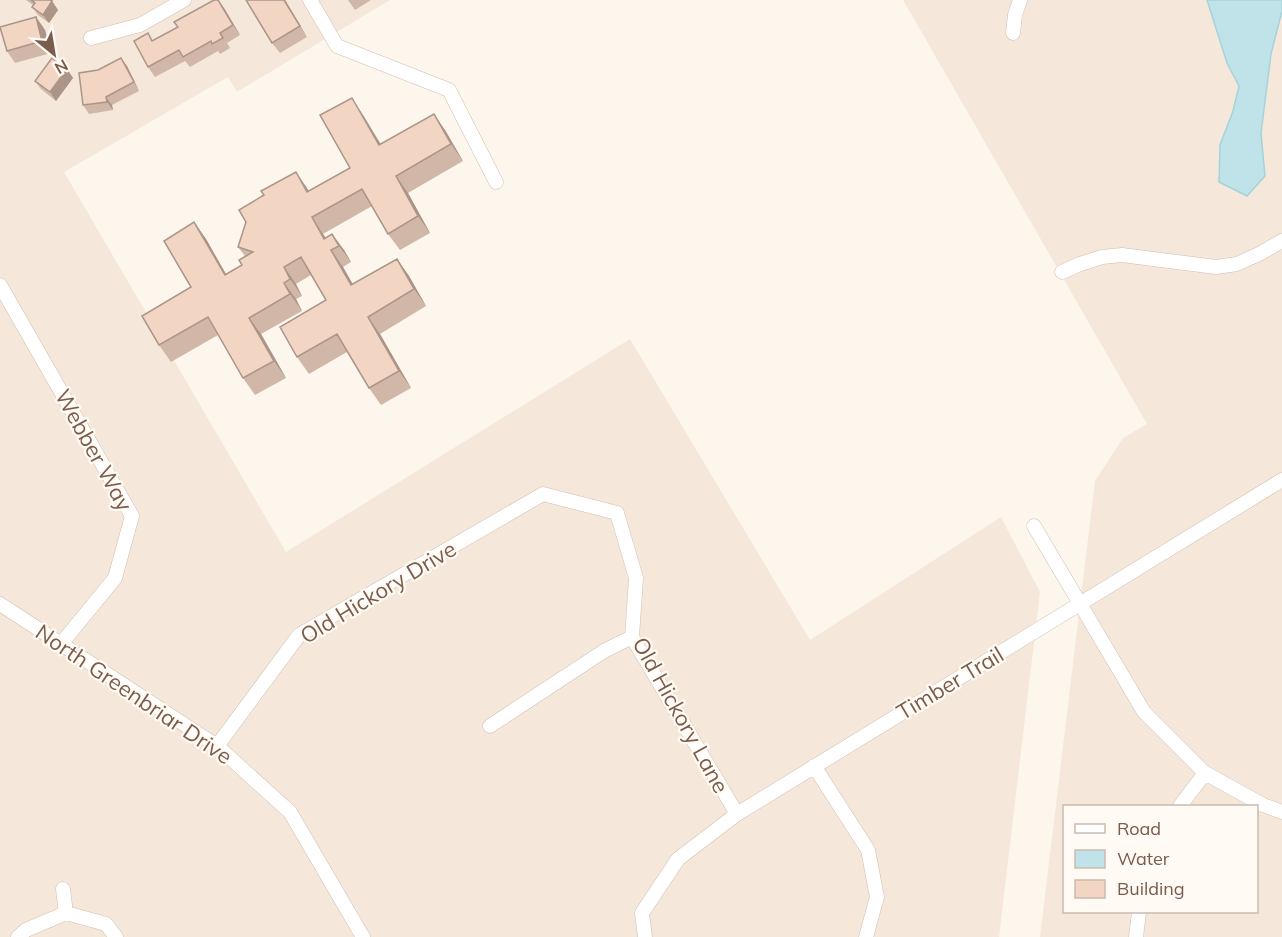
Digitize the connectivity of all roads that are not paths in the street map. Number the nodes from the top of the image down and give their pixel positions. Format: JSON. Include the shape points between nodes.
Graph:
{"nodes":[{"id":1,"x":184,"y":0,"type":"edge"},
{"id":2,"x":310,"y":0,"type":"edge"},
{"id":3,"x":1020,"y":0,"type":"edge"},
{"id":4,"x":1012,"y":33,"type":"dead end"},
{"id":5,"x":92,"y":38,"type":"dead end"},
{"id":6,"x":496,"y":182,"type":"dead end"},
{"id":7,"x":1282,"y":241,"type":"edge"},
{"id":8,"x":1062,"y":272,"type":"dead end"},
{"id":9,"x":0,"y":285,"type":"edge"},
{"id":10,"x":1282,"y":480,"type":"edge"},
{"id":11,"x":543,"y":494,"type":"joint"},
{"id":12,"x":1034,"y":526,"type":"dead end"},
{"id":13,"x":0,"y":604,"type":"edge"},
{"id":14,"x":1080,"y":604,"type":"junction"},
{"id":15,"x":632,"y":637,"type":"junction"},
{"id":16,"x":61,"y":644,"type":"junction"},
{"id":17,"x":490,"y":726,"type":"dead end"},
{"id":18,"x":217,"y":746,"type":"junction"},
{"id":19,"x":814,"y":766,"type":"junction"},
{"id":20,"x":1205,"y":773,"type":"junction"},
{"id":21,"x":1181,"y":805,"type":"edge"},
{"id":22,"x":1282,"y":812,"type":"edge"},
{"id":23,"x":737,"y":814,"type":"junction"},
{"id":24,"x":63,"y":889,"type":"dead end"},
{"id":25,"x":66,"y":913,"type":"junction"},
{"id":26,"x":1139,"y":913,"type":"edge"},
{"id":27,"x":18,"y":937,"type":"edge"},
{"id":28,"x":116,"y":937,"type":"edge"},
{"id":29,"x":363,"y":937,"type":"edge"},
{"id":30,"x":645,"y":937,"type":"edge"},
{"id":31,"x":866,"y":937,"type":"edge"},
{"id":32,"x":1136,"y":937,"type":"edge"}],
"edges":[{"from":1,"to":5,"type":"street","via":[[140,25]]},
{"from":2,"to":6,"type":"street","via":[[337,46],[449,90]]},
{"from":3,"to":4,"type":"street"},
{"from":7,"to":8,"type":"street","via":[[1237,264],[1216,267],[1122,255],[1102,257]]},
{"from":9,"to":16,"type":"street","name":"Webber Way","via":[[132,516],[115,578]]},
{"from":10,"to":14,"type":"street","name":"Timber Trail"},
{"from":11,"to":15,"type":"street","name":"Old Hickory Lane","via":[[617,513],[636,578]]},
{"from":11,"to":18,"type":"street","name":"Old Hickory Drive","via":[[299,635]]},
{"from":12,"to":14,"type":"street"},
{"from":13,"to":16,"type":"street","name":"North Greenbriar Drive"},
{"from":14,"to":19,"type":"street","name":"Timber Trail"},
{"from":14,"to":20,"type":"street","via":[[1144,712]]},
{"from":15,"to":17,"type":"street","via":[[604,651]]},
{"from":15,"to":23,"type":"street","name":"Old Hickory Lane"},
{"from":16,"to":18,"type":"street","name":"North Greenbriar Drive"},
{"from":18,"to":29,"type":"street","name":"North Greenbriar Drive","via":[[290,812]]},
{"from":19,"to":23,"type":"street","name":"Timber Trail"},
{"from":19,"to":31,"type":"street","via":[[868,850],[877,897]]},
{"from":20,"to":21,"type":"street"},
{"from":20,"to":22,"type":"street"},
{"from":23,"to":30,"type":"street","name":"Timber Trail","via":[[678,860],[642,913]]},
{"from":24,"to":25,"type":"street"},
{"from":25,"to":27,"type":"street"},
{"from":25,"to":28,"type":"street","via":[[105,924]]},
{"from":26,"to":32,"type":"street"}]}
